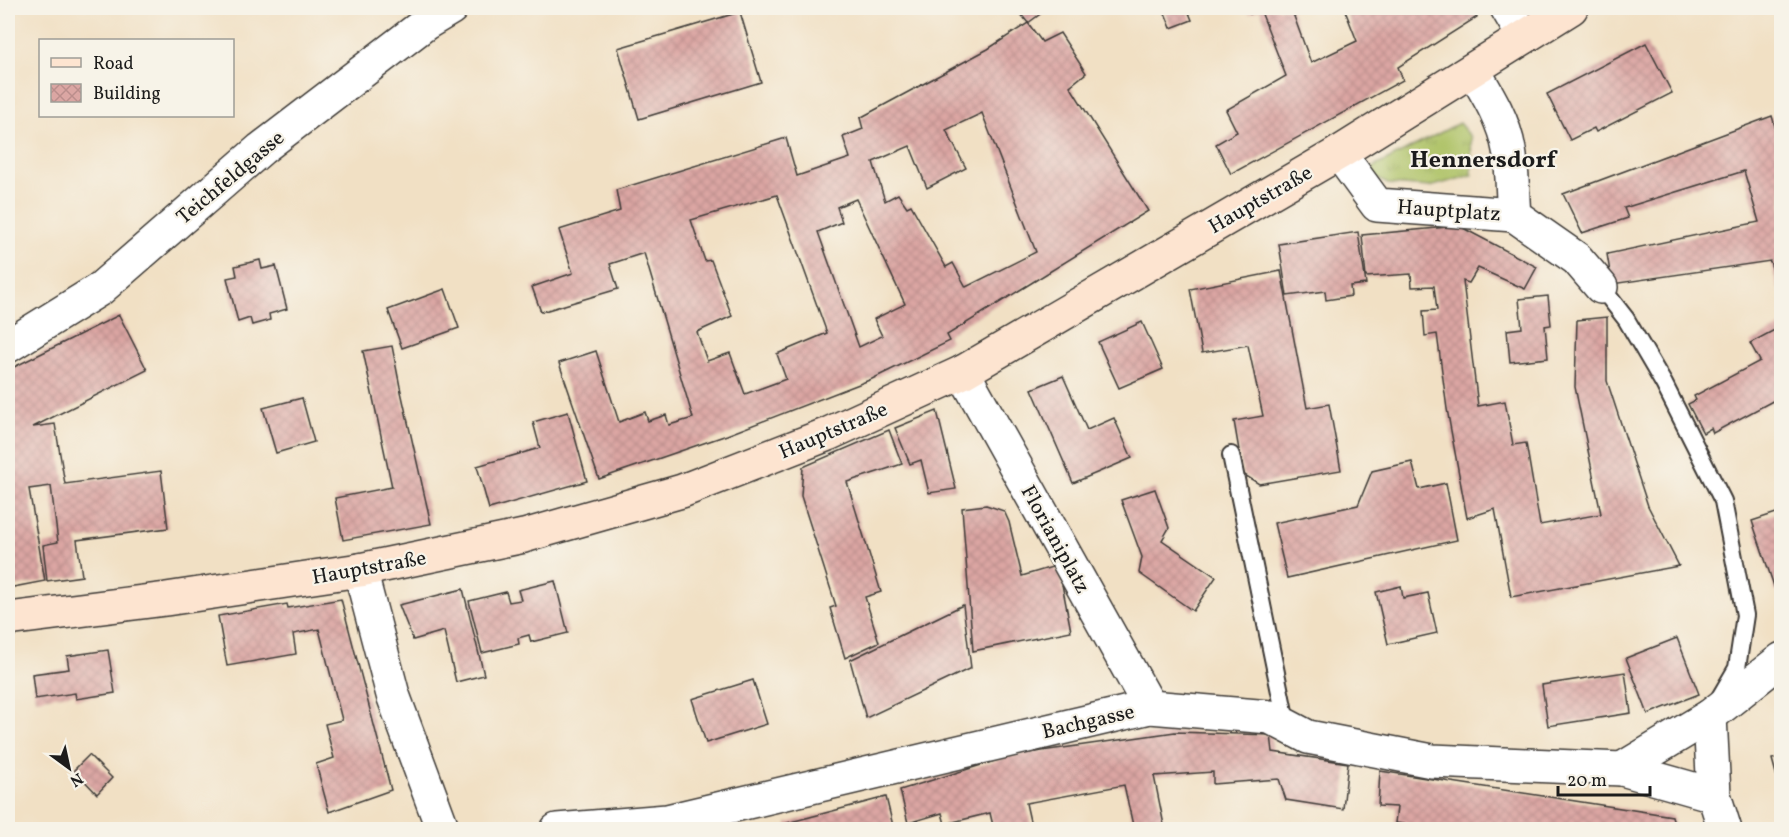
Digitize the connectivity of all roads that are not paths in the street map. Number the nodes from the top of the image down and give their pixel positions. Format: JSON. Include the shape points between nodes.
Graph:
{"nodes":[{"id":1,"x":451,"y":8,"type":"edge"},
{"id":2,"x":1507,"y":8,"type":"edge"},
{"id":3,"x":1571,"y":8,"type":"edge"},
{"id":4,"x":1524,"y":38,"type":"junction"},
{"id":5,"x":1473,"y":70,"type":"junction"},
{"id":6,"x":1339,"y":153,"type":"junction"},
{"id":7,"x":1514,"y":215,"type":"junction"},
{"id":8,"x":1601,"y":287,"type":"joint"},
{"id":9,"x":8,"y":346,"type":"edge"},
{"id":10,"x":963,"y":372,"type":"junction"},
{"id":11,"x":1231,"y":454,"type":"dead end"},
{"id":12,"x":360,"y":570,"type":"junction"},
{"id":13,"x":8,"y":619,"type":"edge"},
{"id":14,"x":1778,"y":663,"type":"edge"},
{"id":15,"x":1150,"y":707,"type":"junction"},
{"id":16,"x":1710,"y":716,"type":"junction"},
{"id":17,"x":1287,"y":727,"type":"junction"},
{"id":18,"x":1622,"y":769,"type":"junction"},
{"id":19,"x":1714,"y":795,"type":"junction"},
{"id":20,"x":442,"y":830,"type":"edge"},
{"id":21,"x":557,"y":830,"type":"edge"},
{"id":22,"x":1725,"y":830,"type":"edge"}],
"edges":[{"from":1,"to":9,"type":"street","name":"Teichfeldgasse","via":[[261,149],[100,289]]},
{"from":2,"to":4,"type":"street"},
{"from":3,"to":4,"type":"street","name":"Hauptstraße"},
{"from":4,"to":5,"type":"street","name":"Hauptstraße"},
{"from":5,"to":6,"type":"street","name":"Hauptstraße"},
{"from":5,"to":7,"type":"street","name":"Hauptplatz","via":[[1505,135]]},
{"from":6,"to":7,"type":"street","name":"Hauptplatz","via":[[1377,205]]},
{"from":6,"to":10,"type":"street","name":"Hauptstraße"},
{"from":7,"to":8,"type":"street","name":"Hauptplatz","via":[[1577,260]]},
{"from":8,"to":16,"type":"lane","via":[[1626,319],[1664,384],[1723,501],[1745,615],[1737,668]]},
{"from":10,"to":12,"type":"street","name":"Hauptstraße","via":[[828,434],[682,491],[524,536]]},
{"from":10,"to":15,"type":"street","name":"Florianiplatz"},
{"from":11,"to":17,"type":"lane"},
{"from":12,"to":13,"type":"street","name":"Hauptstraße"},
{"from":12,"to":20,"type":"street","via":[[393,695]]},
{"from":14,"to":16,"type":"street"},
{"from":15,"to":17,"type":"street","name":"Bachgasse","via":[[1270,717]]},
{"from":15,"to":21,"type":"street","name":"Bachgasse","via":[[668,821]]},
{"from":16,"to":18,"type":"street"},
{"from":16,"to":19,"type":"street"},
{"from":17,"to":18,"type":"street","name":"Bachgasse","via":[[1308,737],[1432,760]]},
{"from":18,"to":19,"type":"street","name":"Bachgasse"},
{"from":19,"to":22,"type":"street"}]}
